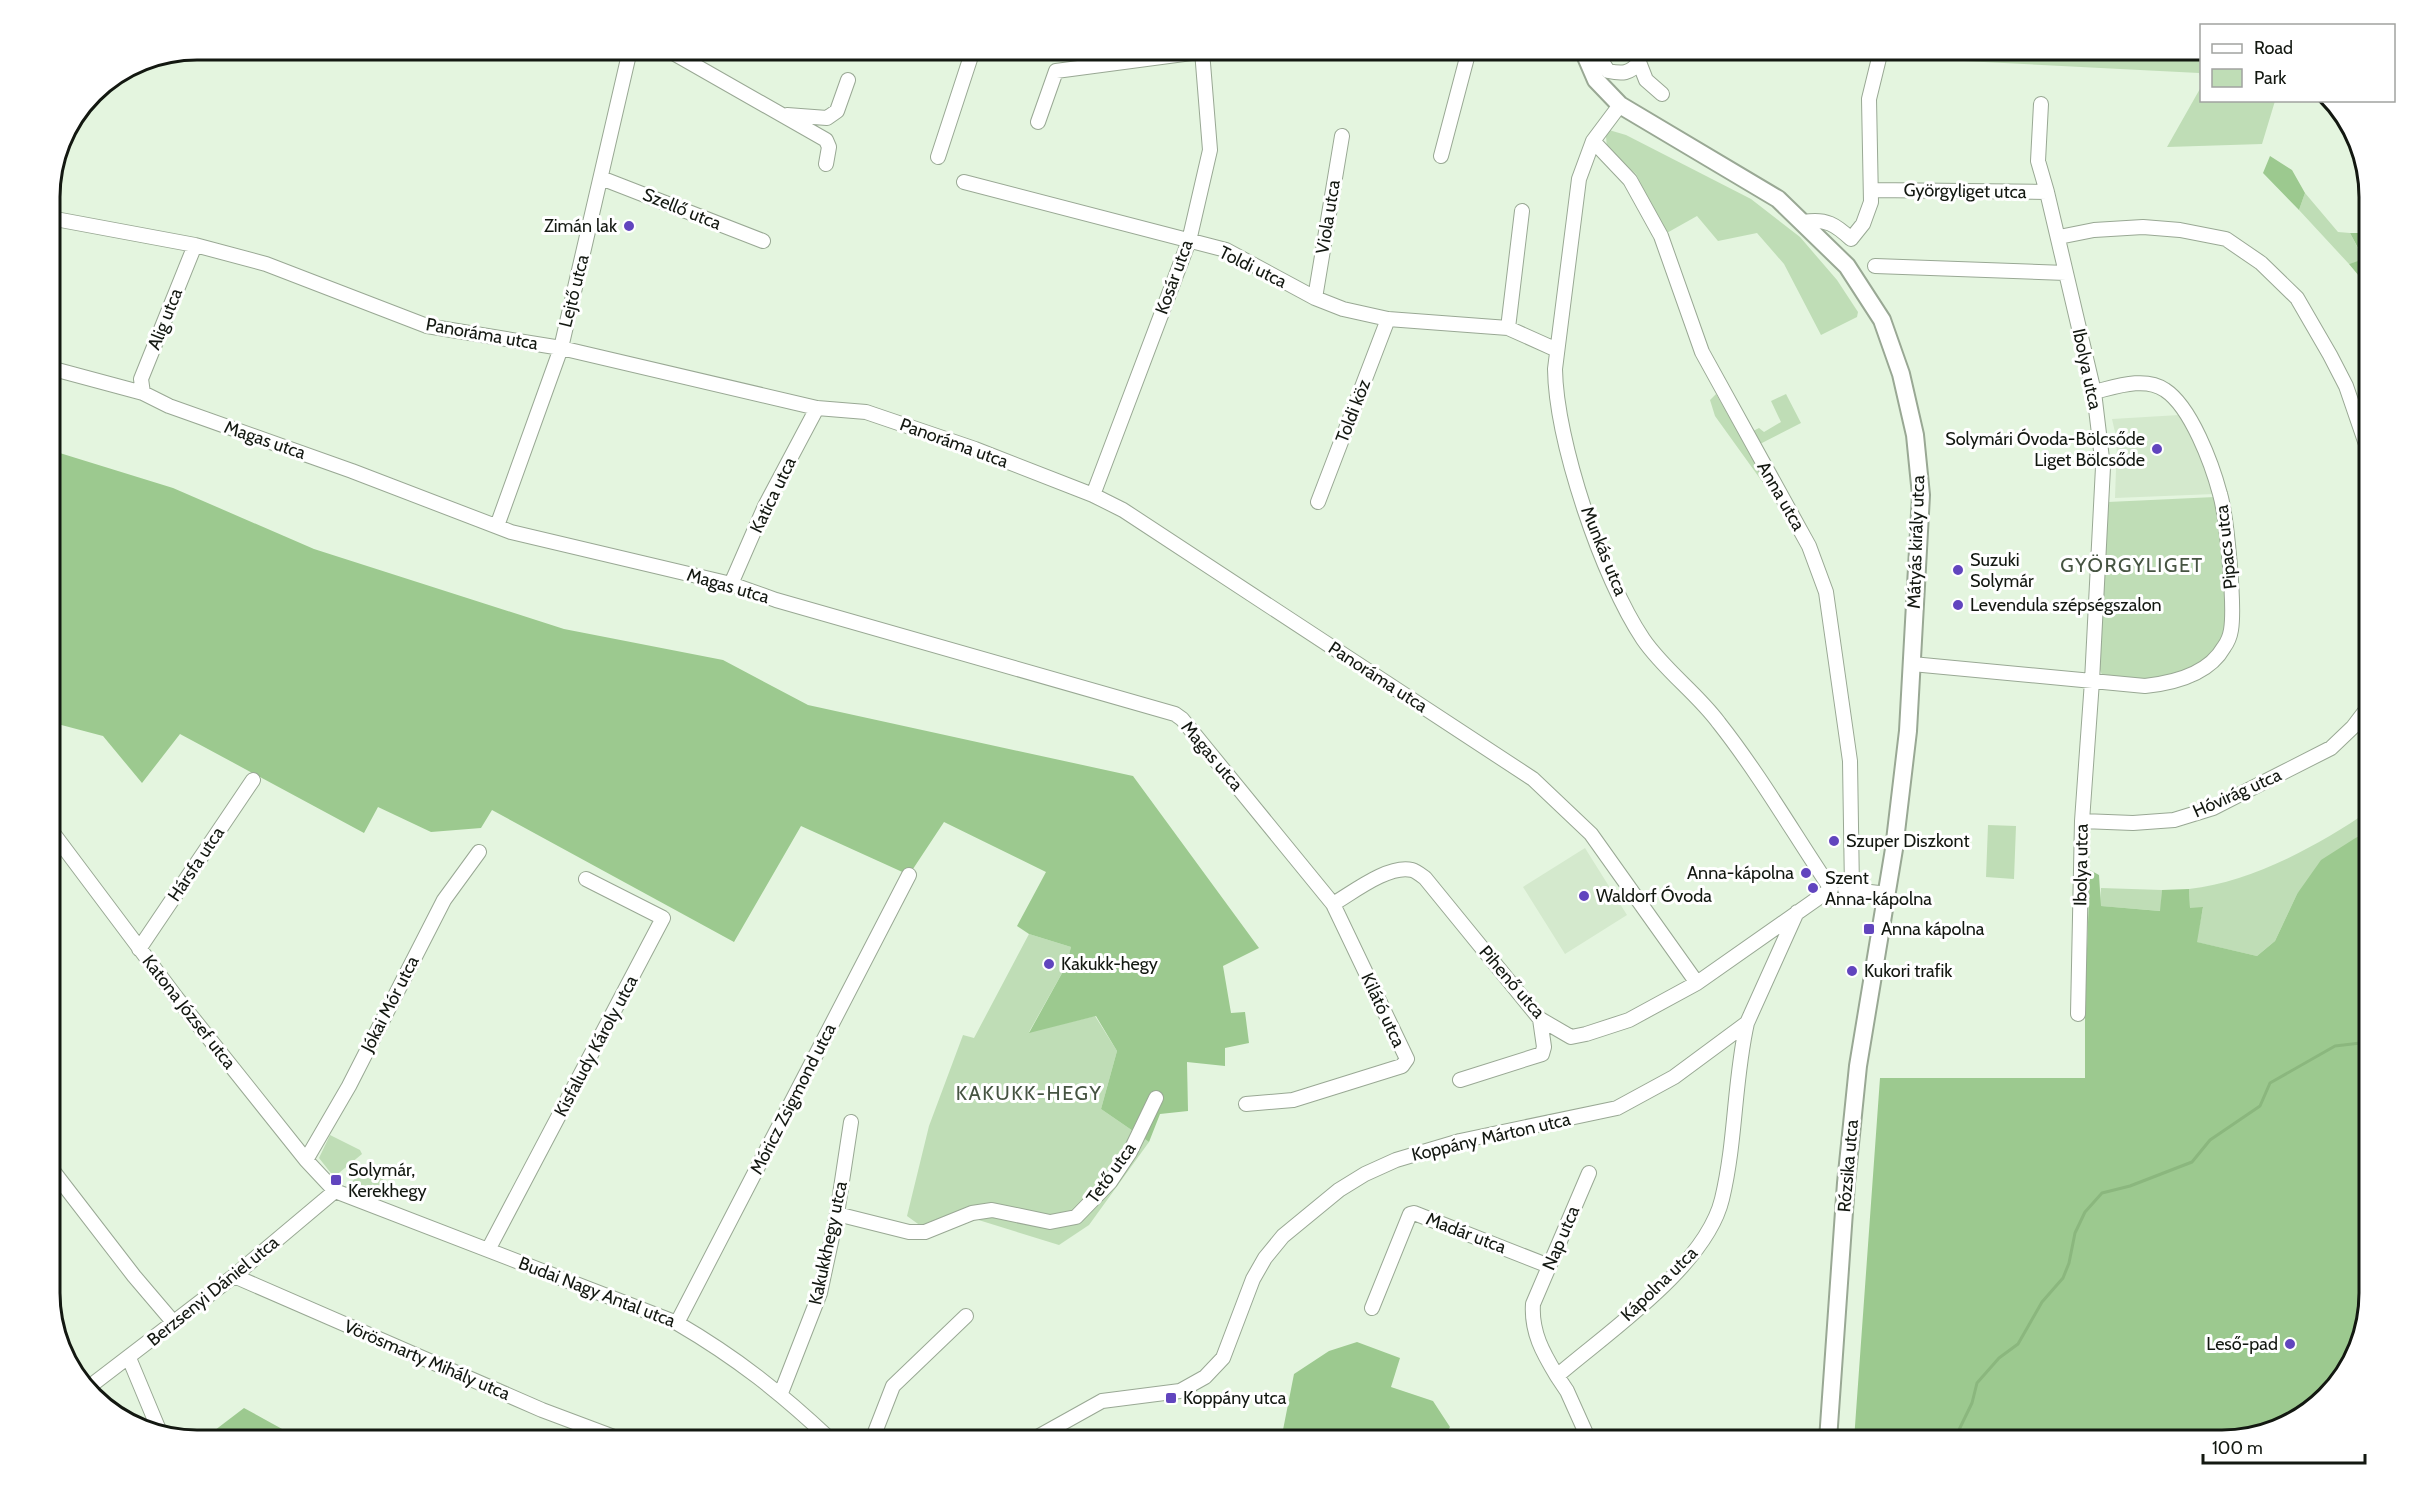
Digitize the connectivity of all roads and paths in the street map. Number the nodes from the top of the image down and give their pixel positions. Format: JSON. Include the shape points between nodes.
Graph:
{"nodes":[{"id":1,"x":628,"y":60,"type":"edge"},
{"id":2,"x":685,"y":60,"type":"edge"},
{"id":3,"x":970,"y":60,"type":"edge"},
{"id":4,"x":1136,"y":60,"type":"edge"},
{"id":5,"x":1208,"y":60,"type":"edge"},
{"id":6,"x":1466,"y":60,"type":"edge"},
{"id":7,"x":1587,"y":60,"type":"edge"},
{"id":8,"x":1601,"y":60,"type":"edge"},
{"id":9,"x":1637,"y":60,"type":"edge"},
{"id":10,"x":1639,"y":60,"type":"edge"},
{"id":11,"x":1879,"y":60,"type":"edge"},
{"id":12,"x":848,"y":80,"type":"dead end"},
{"id":13,"x":1662,"y":94,"type":"dead end"},
{"id":14,"x":2041,"y":104,"type":"dead end"},
{"id":15,"x":1620,"y":105,"type":"junction"},
{"id":16,"x":779,"y":114,"type":"junction"},
{"id":17,"x":1038,"y":122,"type":"dead end"},
{"id":18,"x":1342,"y":136,"type":"dead end"},
{"id":19,"x":1593,"y":141,"type":"junction"},
{"id":20,"x":1441,"y":156,"type":"dead end"},
{"id":21,"x":938,"y":157,"type":"dead end"},
{"id":22,"x":826,"y":164,"type":"dead end"},
{"id":23,"x":602,"y":177,"type":"junction"},
{"id":24,"x":964,"y":182,"type":"dead end"},
{"id":25,"x":1872,"y":190,"type":"junction"},
{"id":26,"x":2047,"y":192,"type":"junction"},
{"id":27,"x":1522,"y":211,"type":"dead end"},
{"id":28,"x":60,"y":220,"type":"edge"},
{"id":29,"x":1804,"y":222,"type":"junction"},
{"id":30,"x":2059,"y":237,"type":"junction"},
{"id":31,"x":763,"y":241,"type":"dead end"},
{"id":32,"x":1189,"y":241,"type":"junction"},
{"id":33,"x":195,"y":245,"type":"junction"},
{"id":34,"x":1875,"y":266,"type":"dead end"},
{"id":35,"x":2066,"y":273,"type":"junction"},
{"id":36,"x":1315,"y":298,"type":"junction"},
{"id":37,"x":1388,"y":319,"type":"junction"},
{"id":38,"x":1508,"y":328,"type":"junction"},
{"id":39,"x":561,"y":348,"type":"junction"},
{"id":40,"x":1557,"y":350,"type":"junction"},
{"id":41,"x":60,"y":371,"type":"edge"},
{"id":42,"x":2094,"y":392,"type":"junction"},
{"id":43,"x":143,"y":393,"type":"junction"},
{"id":44,"x":817,"y":408,"type":"junction"},
{"id":45,"x":2359,"y":424,"type":"edge"},
{"id":46,"x":1093,"y":495,"type":"junction"},
{"id":47,"x":1318,"y":502,"type":"dead end"},
{"id":48,"x":497,"y":526,"type":"junction"},
{"id":49,"x":731,"y":584,"type":"junction"},
{"id":50,"x":1912,"y":664,"type":"junction"},
{"id":51,"x":2092,"y":681,"type":"junction"},
{"id":52,"x":2359,"y":719,"type":"edge"},
{"id":53,"x":253,"y":780,"type":"dead end"},
{"id":54,"x":2082,"y":821,"type":"junction"},
{"id":55,"x":60,"y":842,"type":"edge"},
{"id":56,"x":479,"y":852,"type":"dead end"},
{"id":57,"x":909,"y":875,"type":"dead end"},
{"id":58,"x":586,"y":879,"type":"dead end"},
{"id":59,"x":1831,"y":889,"type":"junction"},
{"id":60,"x":1852,"y":889,"type":"junction"},
{"id":61,"x":1887,"y":894,"type":"junction"},
{"id":62,"x":1333,"y":904,"type":"junction"},
{"id":63,"x":1797,"y":912,"type":"junction"},
{"id":64,"x":140,"y":949,"type":"junction"},
{"id":65,"x":1697,"y":983,"type":"junction"},
{"id":66,"x":2078,"y":1014,"type":"dead end"},
{"id":67,"x":1540,"y":1018,"type":"junction"},
{"id":68,"x":1747,"y":1023,"type":"junction"},
{"id":69,"x":1461,"y":1080,"type":"dead end"},
{"id":70,"x":1156,"y":1098,"type":"dead end"},
{"id":71,"x":1246,"y":1104,"type":"dead end"},
{"id":72,"x":851,"y":1122,"type":"dead end"},
{"id":73,"x":306,"y":1160,"type":"junction"},
{"id":74,"x":1589,"y":1173,"type":"dead end"},
{"id":75,"x":60,"y":1180,"type":"edge"},
{"id":76,"x":335,"y":1191,"type":"junction"},
{"id":77,"x":837,"y":1214,"type":"junction"},
{"id":78,"x":488,"y":1250,"type":"junction"},
{"id":79,"x":1549,"y":1266,"type":"junction"},
{"id":80,"x":234,"y":1276,"type":"junction"},
{"id":81,"x":1372,"y":1308,"type":"dead end"},
{"id":82,"x":966,"y":1316,"type":"dead end"},
{"id":83,"x":174,"y":1323,"type":"junction"},
{"id":84,"x":677,"y":1323,"type":"junction"},
{"id":85,"x":129,"y":1358,"type":"junction"},
{"id":86,"x":1557,"y":1376,"type":"junction"},
{"id":87,"x":94,"y":1383,"type":"edge"},
{"id":88,"x":781,"y":1393,"type":"junction"},
{"id":89,"x":156,"y":1423,"type":"edge"},
{"id":90,"x":595,"y":1430,"type":"edge"},
{"id":91,"x":820,"y":1430,"type":"edge"},
{"id":92,"x":876,"y":1430,"type":"edge"},
{"id":93,"x":1050,"y":1430,"type":"edge"},
{"id":94,"x":1585,"y":1430,"type":"edge"},
{"id":95,"x":1829,"y":1430,"type":"edge"}],
"edges":[{"from":1,"to":23,"type":"street","name":"Lejtő utca"},
{"from":2,"to":16,"type":"street"},
{"from":3,"to":21,"type":"street"},
{"from":4,"to":17,"type":"street","via":[[1056,71]]},
{"from":5,"to":32,"type":"street","name":"Kosár utca","via":[[1210,150]]},
{"from":6,"to":20,"type":"street"},
{"from":7,"to":15,"type":"main road","name":"Mátyás király utca","via":[[1596,80]]},
{"from":8,"to":9,"type":"street","via":[[1608,72],[1622,74],[1634,69]]},
{"from":10,"to":13,"type":"street","via":[[1646,80]]},
{"from":11,"to":25,"type":"street","via":[[1869,99]]},
{"from":12,"to":16,"type":"street","via":[[837,111],[827,118]]},
{"from":14,"to":26,"type":"street","via":[[2038,161]]},
{"from":15,"to":19,"type":"street","name":"Munkás utca"},
{"from":15,"to":29,"type":"main road","name":"Mátyás király utca","via":[[1747,178]]},
{"from":16,"to":22,"type":"street","via":[[826,140]]},
{"from":18,"to":36,"type":"street","name":"Viola utca"},
{"from":19,"to":40,"type":"street","name":"Munkás utca","via":[[1579,179]]},
{"from":19,"to":60,"type":"street","name":"Anna utca","via":[[1630,180],[1644,203],[1661,236],[1702,352],[1813,555],[1826,592],[1850,761]]},
{"from":23,"to":31,"type":"street","name":"Szellő utca"},
{"from":23,"to":39,"type":"street","name":"Lejtő utca"},
{"from":24,"to":32,"type":"street","name":"Toldi utca"},
{"from":25,"to":26,"type":"street","name":"Györgyliget utca"},
{"from":25,"to":29,"type":"street","via":[[1868,215],[1851,239],[1825,220]]},
{"from":26,"to":30,"type":"street","name":"Györgyliget utca"},
{"from":27,"to":38,"type":"street"},
{"from":28,"to":33,"type":"street","name":"Panoráma utca"},
{"from":29,"to":50,"type":"main road","name":"Mátyás király utca","via":[[1847,266],[1875,309],[1901,374],[1915,435],[1921,495]]},
{"from":30,"to":35,"type":"street","name":"Ibolya utca"},
{"from":30,"to":45,"type":"street","via":[[2142,227],[2226,239],[2261,264],[2297,298],[2346,386]]},
{"from":32,"to":36,"type":"street","name":"Toldi utca","via":[[1226,250]]},
{"from":32,"to":46,"type":"street","name":"Kosár utca"},
{"from":33,"to":39,"type":"street","name":"Panoráma utca","via":[[266,264],[427,326]]},
{"from":33,"to":43,"type":"street","name":"Alig utca","via":[[141,379]]},
{"from":34,"to":35,"type":"street"},
{"from":35,"to":42,"type":"street","name":"Ibolya utca"},
{"from":36,"to":37,"type":"street","name":"Toldi utca"},
{"from":37,"to":38,"type":"street","name":"Toldi utca"},
{"from":37,"to":47,"type":"street","name":"Toldi köz"},
{"from":38,"to":40,"type":"street","name":"Toldi utca"},
{"from":39,"to":44,"type":"street","name":"Panoráma utca"},
{"from":39,"to":48,"type":"street","name":"Lejtő utca"},
{"from":40,"to":59,"type":"street","name":"Munkás utca","via":[[1555,386],[1563,431],[1604,563],[1643,639],[1719,722]]},
{"from":41,"to":43,"type":"street","name":"Magas utca"},
{"from":42,"to":51,"type":"street","name":"Ibolya utca","via":[[2103,478]]},
{"from":42,"to":51,"type":"street","name":"Pipacs utca","via":[[2151,384],[2166,390],[2198,432],[2221,495],[2231,590],[2231,631],[2219,656],[2187,678],[2145,686]]},
{"from":43,"to":48,"type":"street","name":"Magas utca","via":[[169,406]]},
{"from":44,"to":46,"type":"street","name":"Panoráma utca","via":[[866,412]]},
{"from":44,"to":49,"type":"street","name":"Katica utca","via":[[765,506]]},
{"from":46,"to":65,"type":"street","name":"Panoráma utca","via":[[1124,510],[1533,779],[1591,834]]},
{"from":48,"to":49,"type":"street","name":"Magas utca"},
{"from":49,"to":62,"type":"street","name":"Magas utca","via":[[1175,714]]},
{"from":50,"to":51,"type":"street"},
{"from":50,"to":61,"type":"main road","name":"Mátyás király utca","via":[[1903,780]]},
{"from":51,"to":54,"type":"street","name":"Ibolya utca"},
{"from":52,"to":54,"type":"street","name":"Hóvirág utca","via":[[2331,748],[2212,808],[2174,820]]},
{"from":53,"to":64,"type":"street","name":"Hársfa utca"},
{"from":54,"to":66,"type":"street","name":"Ibolya utca"},
{"from":55,"to":64,"type":"street","name":"Katona József utca"},
{"from":56,"to":73,"type":"street","name":"Jókai Mór utca","via":[[444,900],[350,1086]]},
{"from":57,"to":84,"type":"street","name":"Móricz Zsigmond utca"},
{"from":58,"to":78,"type":"street","name":"Kisfaludy Károly utca","via":[[663,918]]},
{"from":59,"to":60,"type":"street"},
{"from":59,"to":63,"type":"street","name":"Pihenő utca"},
{"from":60,"to":61,"type":"street"},
{"from":61,"to":95,"type":"main road","name":"Rózsika utca","via":[[1854,1098]]},
{"from":62,"to":67,"type":"street","name":"Pihenő utca","via":[[1374,879],[1413,870],[1425,878]]},
{"from":62,"to":71,"type":"street","name":"Kilátó utca","via":[[1407,1059],[1402,1066],[1293,1100]]},
{"from":63,"to":65,"type":"street","name":"Pihenő utca"},
{"from":63,"to":68,"type":"street","name":"Koppány Márton utca"},
{"from":64,"to":73,"type":"street","name":"Katona József utca"},
{"from":65,"to":67,"type":"street","name":"Pihenő utca","via":[[1629,1020],[1582,1036],[1566,1035]]},
{"from":67,"to":69,"type":"street","via":[[1542,1054]]},
{"from":68,"to":86,"type":"street","name":"Kápolna utca","via":[[1722,1199],[1705,1239],[1684,1265]]},
{"from":68,"to":93,"type":"street","name":"Koppány Márton utca","via":[[1674,1077],[1617,1108],[1460,1141],[1396,1160],[1365,1174],[1283,1236],[1265,1257],[1253,1278],[1223,1358],[1205,1377],[1180,1391],[1102,1401]]},
{"from":70,"to":77,"type":"street","name":"Tető utca","via":[[1130,1152],[1110,1182],[1076,1217],[1050,1222],[992,1210],[972,1213],[925,1232],[909,1232]]},
{"from":72,"to":77,"type":"street","name":"Kakukkhegy utca"},
{"from":73,"to":76,"type":"street","name":"Katona József utca"},
{"from":74,"to":79,"type":"street","name":"Nap utca"},
{"from":75,"to":83,"type":"street"},
{"from":76,"to":78,"type":"street","name":"Budai Nagy Antal utca"},
{"from":76,"to":80,"type":"street","name":"Berzsenyi Dániel utca"},
{"from":77,"to":88,"type":"street","name":"Kakukkhegy utca","via":[[820,1293]]},
{"from":78,"to":84,"type":"street","name":"Budai Nagy Antal utca"},
{"from":79,"to":81,"type":"street","name":"Madár utca","via":[[1414,1213],[1410,1214]]},
{"from":79,"to":86,"type":"street","name":"Nap utca","via":[[1533,1304],[1533,1326]]},
{"from":80,"to":83,"type":"street","name":"Berzsenyi Dániel utca"},
{"from":80,"to":90,"type":"street","name":"Vörösmarty Mihály utca"},
{"from":82,"to":92,"type":"street","via":[[893,1386]]},
{"from":83,"to":85,"type":"street","name":"Berzsenyi Dániel utca"},
{"from":84,"to":88,"type":"street","name":"Budai Nagy Antal utca","via":[[729,1354]]},
{"from":85,"to":87,"type":"street","name":"Berzsenyi Dániel utca"},
{"from":85,"to":89,"type":"street"},
{"from":86,"to":94,"type":"street"},
{"from":88,"to":91,"type":"street","name":"Budai Nagy Antal utca"}]}
